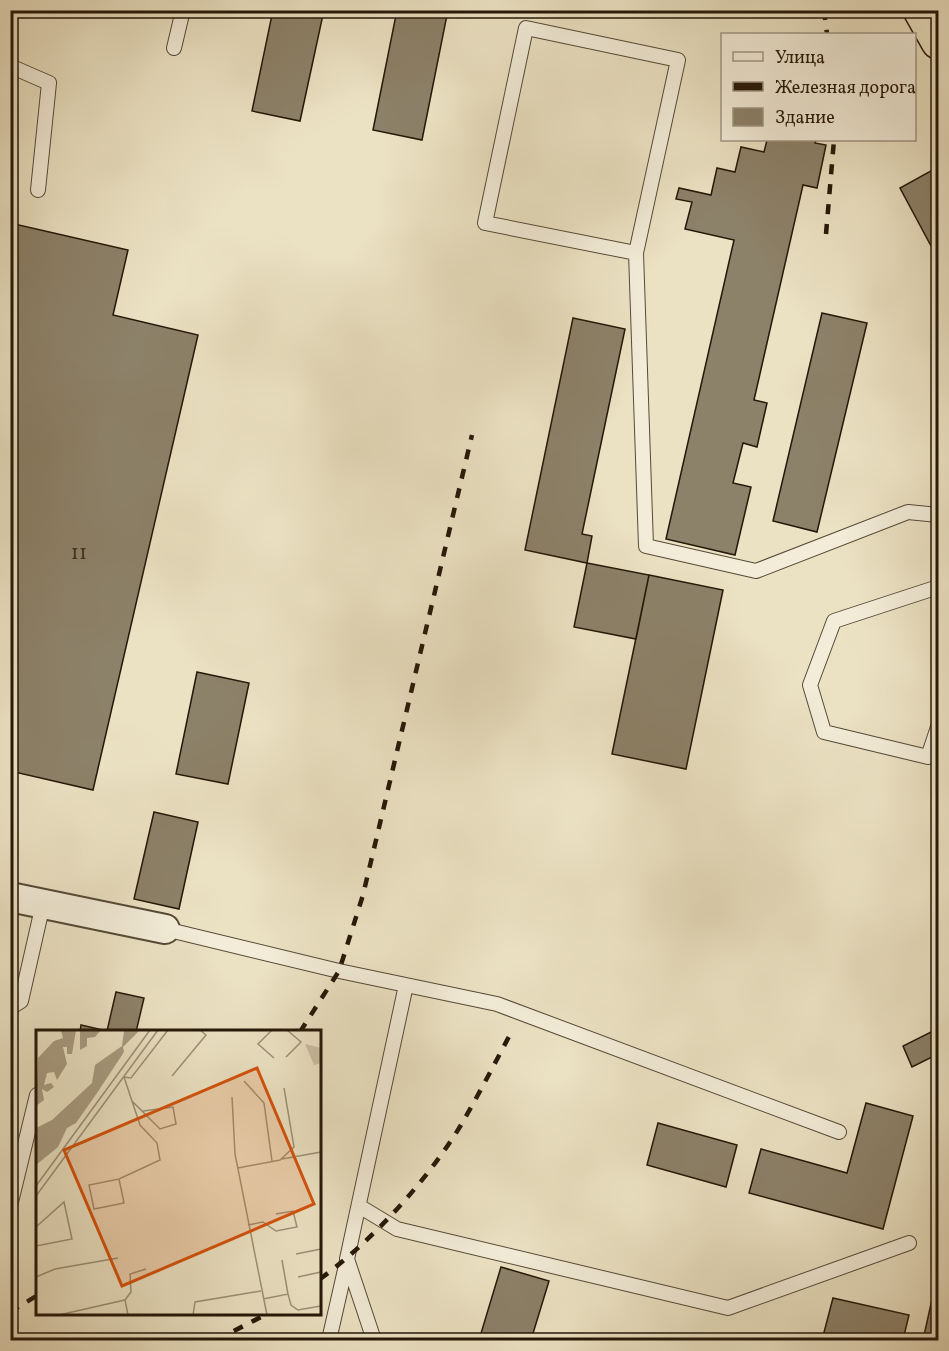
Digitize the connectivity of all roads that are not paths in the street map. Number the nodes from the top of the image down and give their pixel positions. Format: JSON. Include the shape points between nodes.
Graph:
{"nodes":[{"id":1,"x":183,"y":10,"type":"edge"},
{"id":2,"x":920,"y":10,"type":"edge"},
{"id":3,"x":939,"y":42,"type":"edge"},
{"id":4,"x":174,"y":48,"type":"dead end"},
{"id":5,"x":10,"y":66,"type":"edge"},
{"id":6,"x":38,"y":190,"type":"dead end"},
{"id":7,"x":636,"y":253,"type":"junction"},
{"id":8,"x":939,"y":515,"type":"edge"},
{"id":9,"x":939,"y":587,"type":"edge"},
{"id":10,"x":939,"y":727,"type":"edge"},
{"id":11,"x":10,"y":897,"type":"edge"},
{"id":12,"x":43,"y":904,"type":"junction"},
{"id":13,"x":165,"y":929,"type":"joint"},
{"id":14,"x":406,"y":985,"type":"junction"},
{"id":15,"x":10,"y":1008,"type":"edge"},
{"id":16,"x":36,"y":1099,"type":"edge"},
{"id":17,"x":839,"y":1132,"type":"dead end"},
{"id":18,"x":10,"y":1206,"type":"edge"},
{"id":19,"x":359,"y":1206,"type":"junction"},
{"id":20,"x":909,"y":1243,"type":"dead end"},
{"id":21,"x":347,"y":1259,"type":"junction"},
{"id":22,"x":329,"y":1341,"type":"edge"},
{"id":23,"x":374,"y":1341,"type":"edge"}],
"edges":[{"from":1,"to":4,"type":"lane"},
{"from":2,"to":3,"type":"highway"},
{"from":5,"to":6,"type":"lane","via":[[49,82]]},
{"from":7,"to":7,"type":"lane","via":[[678,60],[526,28],[485,223]]},
{"from":7,"to":8,"type":"lane","via":[[646,546],[756,571],[908,512]]},
{"from":9,"to":10,"type":"lane","via":[[834,621],[810,685],[824,732],[928,757]]},
{"from":11,"to":12,"type":"street"},
{"from":12,"to":13,"type":"street"},
{"from":12,"to":15,"type":"lane","via":[[21,1001]]},
{"from":13,"to":14,"type":"lane"},
{"from":14,"to":17,"type":"lane","via":[[497,1004]]},
{"from":14,"to":19,"type":"lane"},
{"from":16,"to":18,"type":"lane"},
{"from":19,"to":20,"type":"lane","via":[[397,1230],[728,1308]]},
{"from":19,"to":21,"type":"lane"},
{"from":21,"to":22,"type":"lane"},
{"from":21,"to":23,"type":"lane"}]}
